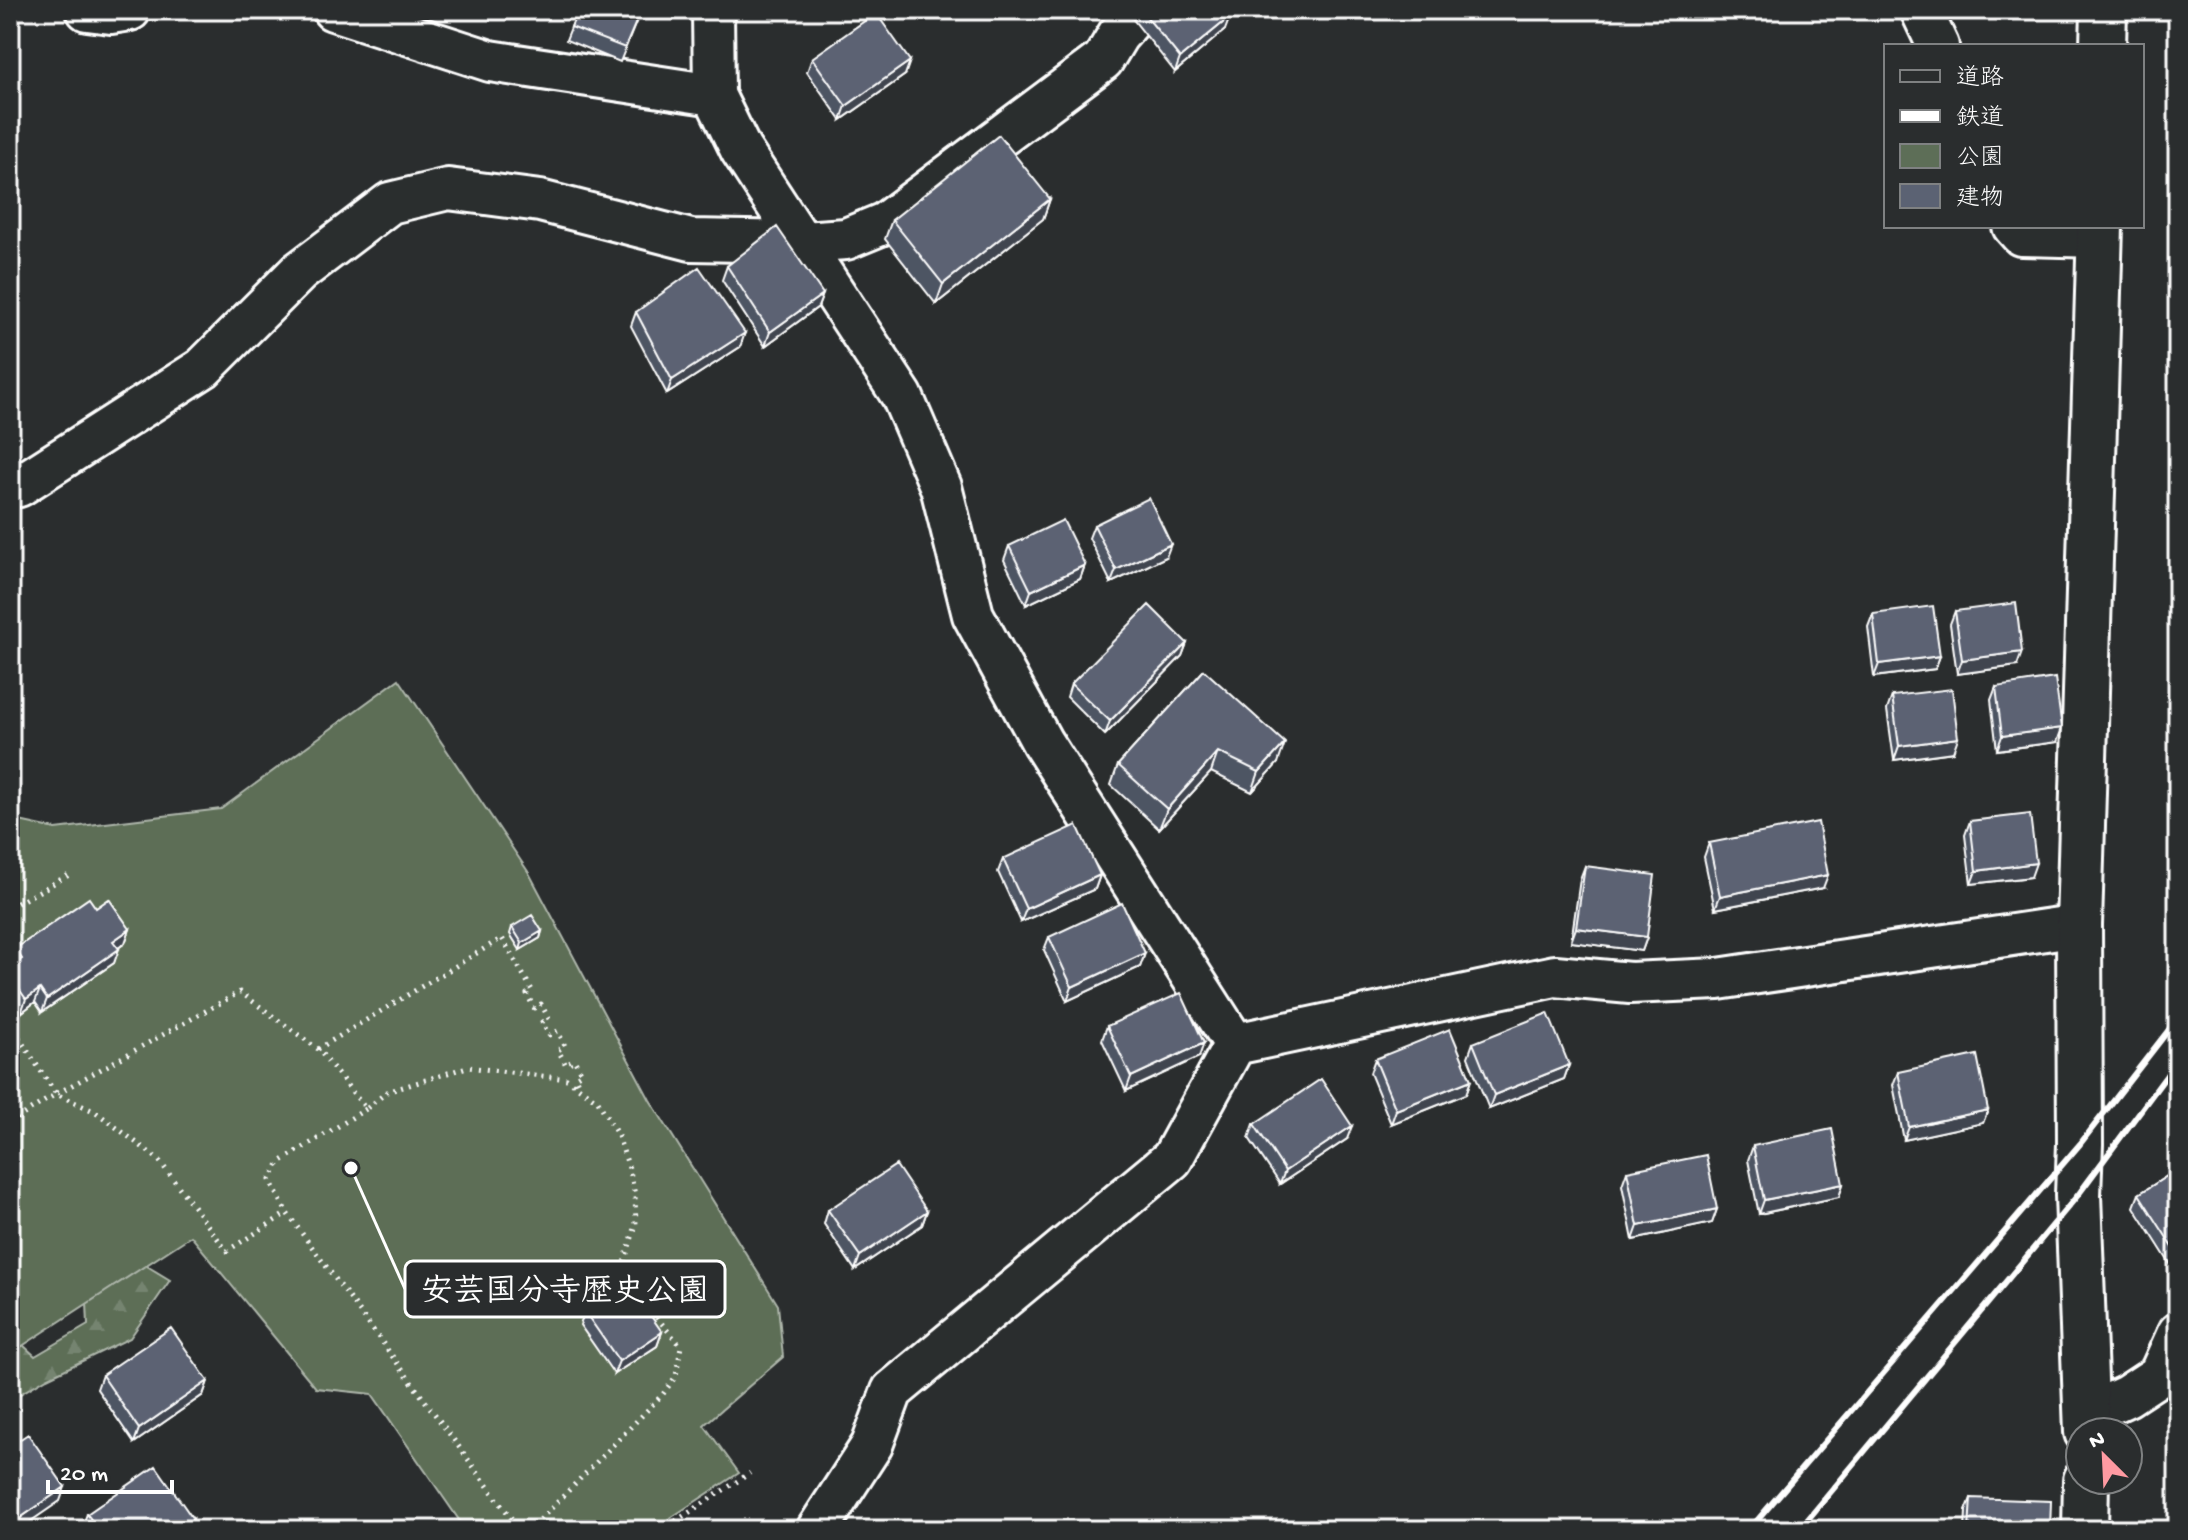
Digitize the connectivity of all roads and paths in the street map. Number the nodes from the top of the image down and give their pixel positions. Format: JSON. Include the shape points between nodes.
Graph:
{"nodes":[{"id":1,"x":87,"y":10,"type":"edge"},
{"id":2,"x":130,"y":10,"type":"edge"},
{"id":3,"x":333,"y":10,"type":"edge"},
{"id":4,"x":713,"y":10,"type":"edge"},
{"id":5,"x":1140,"y":10,"type":"edge"},
{"id":6,"x":1921,"y":10,"type":"edge"},
{"id":7,"x":2104,"y":10,"type":"edge"},
{"id":8,"x":1937,"y":44,"type":"edge"},
{"id":9,"x":2103,"y":44,"type":"edge"},
{"id":10,"x":714,"y":95,"type":"junction"},
{"id":11,"x":2015,"y":228,"type":"edge"},
{"id":12,"x":2100,"y":231,"type":"edge"},
{"id":13,"x":802,"y":242,"type":"junction"},
{"id":14,"x":19,"y":486,"type":"dead end"},
{"id":15,"x":69,"y":875,"type":"dead end"},
{"id":16,"x":10,"y":907,"type":"edge"},
{"id":17,"x":2079,"y":925,"type":"junction"},
{"id":18,"x":10,"y":1024,"type":"edge"},
{"id":19,"x":1235,"y":1044,"type":"junction"},
{"id":20,"x":318,"y":1049,"type":"junction"},
{"id":21,"x":581,"y":1089,"type":"junction"},
{"id":22,"x":56,"y":1094,"type":"junction"},
{"id":23,"x":366,"y":1109,"type":"junction"},
{"id":24,"x":10,"y":1123,"type":"edge"},
{"id":25,"x":287,"y":1213,"type":"junction"},
{"id":26,"x":2178,"y":1333,"type":"edge"},
{"id":27,"x":2087,"y":1416,"type":"edge"},
{"id":28,"x":2097,"y":1416,"type":"edge"},
{"id":29,"x":750,"y":1473,"type":"dead end"},
{"id":30,"x":2086,"y":1496,"type":"edge"},
{"id":31,"x":520,"y":1530,"type":"edge"},
{"id":32,"x":530,"y":1530,"type":"edge"},
{"id":33,"x":662,"y":1530,"type":"edge"},
{"id":34,"x":817,"y":1530,"type":"edge"},
{"id":35,"x":2085,"y":1530,"type":"edge"}],
"edges":[{"from":1,"to":2,"type":"street"},
{"from":3,"to":10,"type":"street","via":[[490,61]]},
{"from":4,"to":10,"type":"street"},
{"from":5,"to":13,"type":"street","via":[[1103,60],[885,223],[846,239]]},
{"from":6,"to":8,"type":"street"},
{"from":7,"to":9,"type":"street"},
{"from":10,"to":13,"type":"street","via":[[741,150]]},
{"from":11,"to":12,"type":"street","via":[[2021,235]]},
{"from":12,"to":17,"type":"street"},
{"from":13,"to":14,"type":"street","via":[[691,240],[540,201],[448,189],[390,203],[299,272],[203,368]]},
{"from":13,"to":19,"type":"street","via":[[902,396],[941,487],[980,628],[1042,742]]},
{"from":15,"to":16,"type":"path"},
{"from":17,"to":19,"type":"street","via":[[1718,979],[1630,983],[1555,976]]},
{"from":17,"to":27,"type":"street","via":[[2078,1195]]},
{"from":18,"to":22,"type":"path"},
{"from":19,"to":34,"type":"street","via":[[1172,1159],[892,1391],[872,1445]]},
{"from":20,"to":21,"type":"path","via":[[502,938],[532,990],[527,994],[534,1008],[541,1004],[549,1019],[542,1022],[549,1035],[558,1031],[565,1046],[558,1050],[566,1065],[574,1060],[582,1073],[575,1077]]},
{"from":20,"to":22,"type":"path","via":[[240,992]]},
{"from":20,"to":23,"type":"path"},
{"from":21,"to":23,"type":"path","via":[[567,1079],[467,1067],[387,1092]]},
{"from":21,"to":32,"type":"path","via":[[598,1101],[630,1171],[636,1225],[620,1275],[681,1346],[676,1376],[663,1394]]},
{"from":22,"to":24,"type":"path"},
{"from":22,"to":25,"type":"path","via":[[96,1112],[158,1159],[227,1251]]},
{"from":23,"to":25,"type":"path","via":[[280,1162],[270,1180]]},
{"from":25,"to":31,"type":"path"},
{"from":26,"to":28,"type":"street","via":[[2159,1375]]},
{"from":29,"to":33,"type":"path"},
{"from":30,"to":35,"type":"street"}]}
